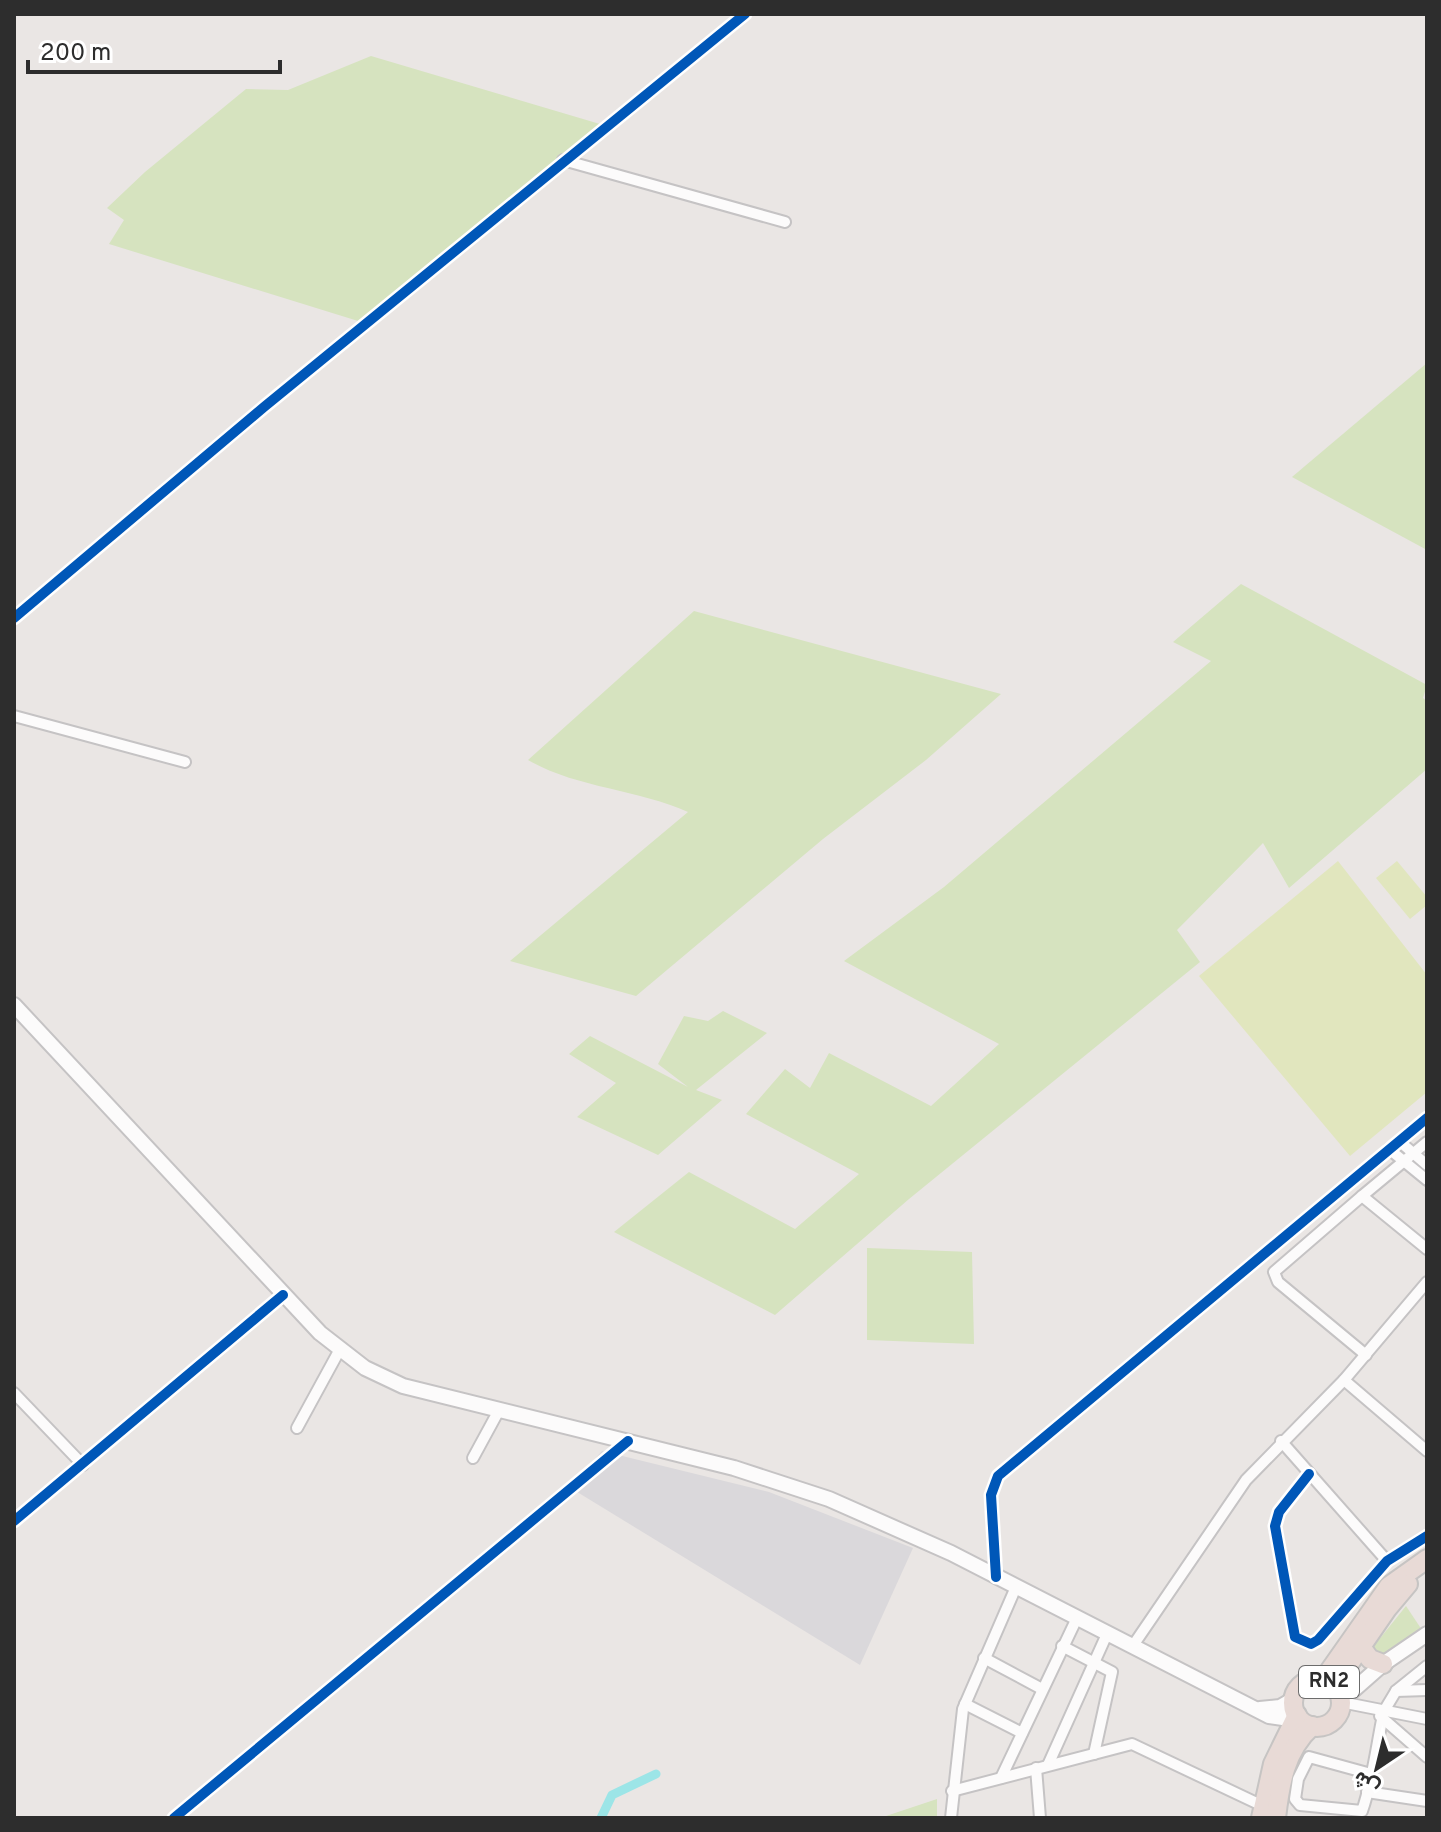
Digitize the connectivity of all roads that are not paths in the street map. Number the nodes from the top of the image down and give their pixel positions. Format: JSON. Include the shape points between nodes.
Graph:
{"nodes":[{"id":1,"x":745,"y":14,"type":"edge"},
{"id":2,"x":563,"y":160,"type":"junction"},
{"id":3,"x":785,"y":222,"type":"dead end"},
{"id":4,"x":14,"y":618,"type":"edge"},
{"id":5,"x":14,"y":716,"type":"edge"},
{"id":6,"x":185,"y":762,"type":"dead end"},
{"id":7,"x":14,"y":1005,"type":"edge"},
{"id":8,"x":1427,"y":1118,"type":"edge"},
{"id":9,"x":1399,"y":1141,"type":"junction"},
{"id":10,"x":1427,"y":1142,"type":"edge"},
{"id":11,"x":1389,"y":1149,"type":"junction"},
{"id":12,"x":1408,"y":1157,"type":"junction"},
{"id":13,"x":1427,"y":1165,"type":"edge"},
{"id":14,"x":1427,"y":1180,"type":"edge"},
{"id":15,"x":1362,"y":1196,"type":"junction"},
{"id":16,"x":1427,"y":1249,"type":"edge"},
{"id":17,"x":1427,"y":1282,"type":"edge"},
{"id":18,"x":283,"y":1295,"type":"junction"},
{"id":19,"x":1422,"y":1296,"type":"edge"},
{"id":20,"x":339,"y":1351,"type":"junction"},
{"id":21,"x":1366,"y":1355,"type":"junction"},
{"id":22,"x":1344,"y":1380,"type":"junction"},
{"id":23,"x":14,"y":1393,"type":"edge"},
{"id":24,"x":498,"y":1412,"type":"junction"},
{"id":25,"x":297,"y":1428,"type":"dead end"},
{"id":26,"x":628,"y":1441,"type":"junction"},
{"id":27,"x":1281,"y":1441,"type":"junction"},
{"id":28,"x":1427,"y":1451,"type":"edge"},
{"id":29,"x":473,"y":1458,"type":"dead end"},
{"id":30,"x":83,"y":1465,"type":"junction"},
{"id":31,"x":1309,"y":1474,"type":"junction"},
{"id":32,"x":14,"y":1521,"type":"edge"},
{"id":33,"x":1427,"y":1536,"type":"edge"},
{"id":34,"x":1427,"y":1559,"type":"edge"},
{"id":35,"x":1387,"y":1561,"type":"junction"},
{"id":36,"x":1427,"y":1571,"type":"edge"},
{"id":37,"x":996,"y":1577,"type":"junction"},
{"id":38,"x":1016,"y":1587,"type":"junction"},
{"id":39,"x":1077,"y":1618,"type":"junction"},
{"id":40,"x":1107,"y":1634,"type":"junction"},
{"id":41,"x":1427,"y":1635,"type":"edge"},
{"id":42,"x":1062,"y":1646,"type":"junction"},
{"id":43,"x":1132,"y":1647,"type":"junction"},
{"id":44,"x":1361,"y":1647,"type":"junction"},
{"id":45,"x":984,"y":1658,"type":"junction"},
{"id":46,"x":1092,"y":1662,"type":"junction"},
{"id":47,"x":1383,"y":1664,"type":"junction"},
{"id":48,"x":1427,"y":1666,"type":"edge"},
{"id":49,"x":1042,"y":1689,"type":"junction"},
{"id":50,"x":1427,"y":1690,"type":"edge"},
{"id":51,"x":1396,"y":1691,"type":"junction"},
{"id":52,"x":1335,"y":1692,"type":"junction"},
{"id":53,"x":965,"y":1704,"type":"junction"},
{"id":54,"x":1300,"y":1713,"type":"junction"},
{"id":55,"x":1381,"y":1713,"type":"junction"},
{"id":56,"x":1427,"y":1719,"type":"edge"},
{"id":57,"x":1022,"y":1733,"type":"junction"},
{"id":58,"x":1094,"y":1754,"type":"junction"},
{"id":59,"x":1427,"y":1757,"type":"edge"},
{"id":60,"x":1048,"y":1765,"type":"junction"},
{"id":61,"x":1036,"y":1768,"type":"junction"},
{"id":62,"x":1371,"y":1774,"type":"junction"},
{"id":63,"x":1001,"y":1778,"type":"junction"},
{"id":64,"x":952,"y":1791,"type":"junction"},
{"id":65,"x":1367,"y":1792,"type":"junction"},
{"id":66,"x":1427,"y":1801,"type":"edge"},
{"id":67,"x":1267,"y":1814,"type":"edge"},
{"id":68,"x":174,"y":1818,"type":"edge"},
{"id":69,"x":951,"y":1818,"type":"edge"},
{"id":70,"x":1040,"y":1818,"type":"edge"}],
"edges":[{"from":1,"to":2,"type":"street"},
{"from":2,"to":3,"type":"street"},
{"from":2,"to":4,"type":"street"},
{"from":5,"to":6,"type":"street"},
{"from":7,"to":18,"type":"main road"},
{"from":8,"to":9,"type":"street"},
{"from":9,"to":11,"type":"street"},
{"from":9,"to":12,"type":"street"},
{"from":10,"to":12,"type":"street"},
{"from":11,"to":12,"type":"street"},
{"from":11,"to":37,"type":"street","via":[[998,1476],[991,1495]]},
{"from":12,"to":13,"type":"street"},
{"from":12,"to":14,"type":"street"},
{"from":12,"to":15,"type":"street"},
{"from":15,"to":16,"type":"street"},
{"from":15,"to":21,"type":"street","via":[[1274,1272],[1278,1282]]},
{"from":17,"to":19,"type":"street"},
{"from":18,"to":20,"type":"main road"},
{"from":18,"to":30,"type":"street"},
{"from":19,"to":21,"type":"street"},
{"from":20,"to":24,"type":"main road","via":[[386,1380]]},
{"from":20,"to":25,"type":"street"},
{"from":21,"to":22,"type":"street"},
{"from":22,"to":27,"type":"street"},
{"from":22,"to":28,"type":"street"},
{"from":23,"to":30,"type":"street"},
{"from":24,"to":26,"type":"main road"},
{"from":24,"to":29,"type":"street"},
{"from":26,"to":37,"type":"main road","via":[[797,1486],[923,1539]]},
{"from":26,"to":68,"type":"street"},
{"from":27,"to":31,"type":"street"},
{"from":27,"to":43,"type":"street","via":[[1246,1480]]},
{"from":30,"to":32,"type":"street"},
{"from":31,"to":35,"type":"street"},
{"from":31,"to":35,"type":"street","via":[[1279,1512],[1275,1526],[1299,1642],[1318,1640]]},
{"from":33,"to":35,"type":"street"},
{"from":34,"to":52,"type":"highway","number":"RN2","via":[[1389,1586]]},
{"from":36,"to":44,"type":"highway","number":"RN2","via":[[1397,1596]]},
{"from":37,"to":38,"type":"main road"},
{"from":38,"to":39,"type":"main road"},
{"from":38,"to":45,"type":"street"},
{"from":39,"to":40,"type":"main road"},
{"from":39,"to":42,"type":"street"},
{"from":40,"to":43,"type":"main road"},
{"from":40,"to":46,"type":"street"},
{"from":41,"to":47,"type":"main road"},
{"from":42,"to":46,"type":"street"},
{"from":42,"to":49,"type":"street"},
{"from":43,"to":54,"type":"main road","via":[[1255,1709],[1280,1707]]},
{"from":44,"to":47,"type":"highway"},
{"from":44,"to":52,"type":"highway","number":"RN2"},
{"from":45,"to":49,"type":"street"},
{"from":45,"to":53,"type":"street"},
{"from":46,"to":58,"type":"street","via":[[1112,1672]]},
{"from":46,"to":60,"type":"street"},
{"from":47,"to":52,"type":"main road","via":[[1359,1684]]},
{"from":48,"to":51,"type":"street"},
{"from":49,"to":57,"type":"street"},
{"from":50,"to":51,"type":"street"},
{"from":51,"to":55,"type":"street"},
{"from":52,"to":54,"type":"highway","number":"RN2","via":[[1304,1683]]},
{"from":52,"to":54,"type":"highway","number":"RN2","via":[[1333,1721]]},
{"from":52,"to":55,"type":"street"},
{"from":53,"to":57,"type":"street"},
{"from":53,"to":64,"type":"street"},
{"from":54,"to":67,"type":"highway","number":"RN2","via":[[1295,1746]]},
{"from":55,"to":56,"type":"street"},
{"from":55,"to":59,"type":"street"},
{"from":55,"to":62,"type":"street"},
{"from":57,"to":63,"type":"street"},
{"from":58,"to":60,"type":"street"},
{"from":58,"to":67,"type":"street","via":[[1125,1744],[1140,1746]]},
{"from":60,"to":61,"type":"street"},
{"from":61,"to":63,"type":"street"},
{"from":61,"to":70,"type":"street"},
{"from":62,"to":65,"type":"street"},
{"from":62,"to":65,"type":"street","via":[[1309,1757],[1294,1794],[1300,1805],[1358,1813]]},
{"from":63,"to":64,"type":"street"},
{"from":64,"to":69,"type":"street"},
{"from":65,"to":66,"type":"street"}]}
